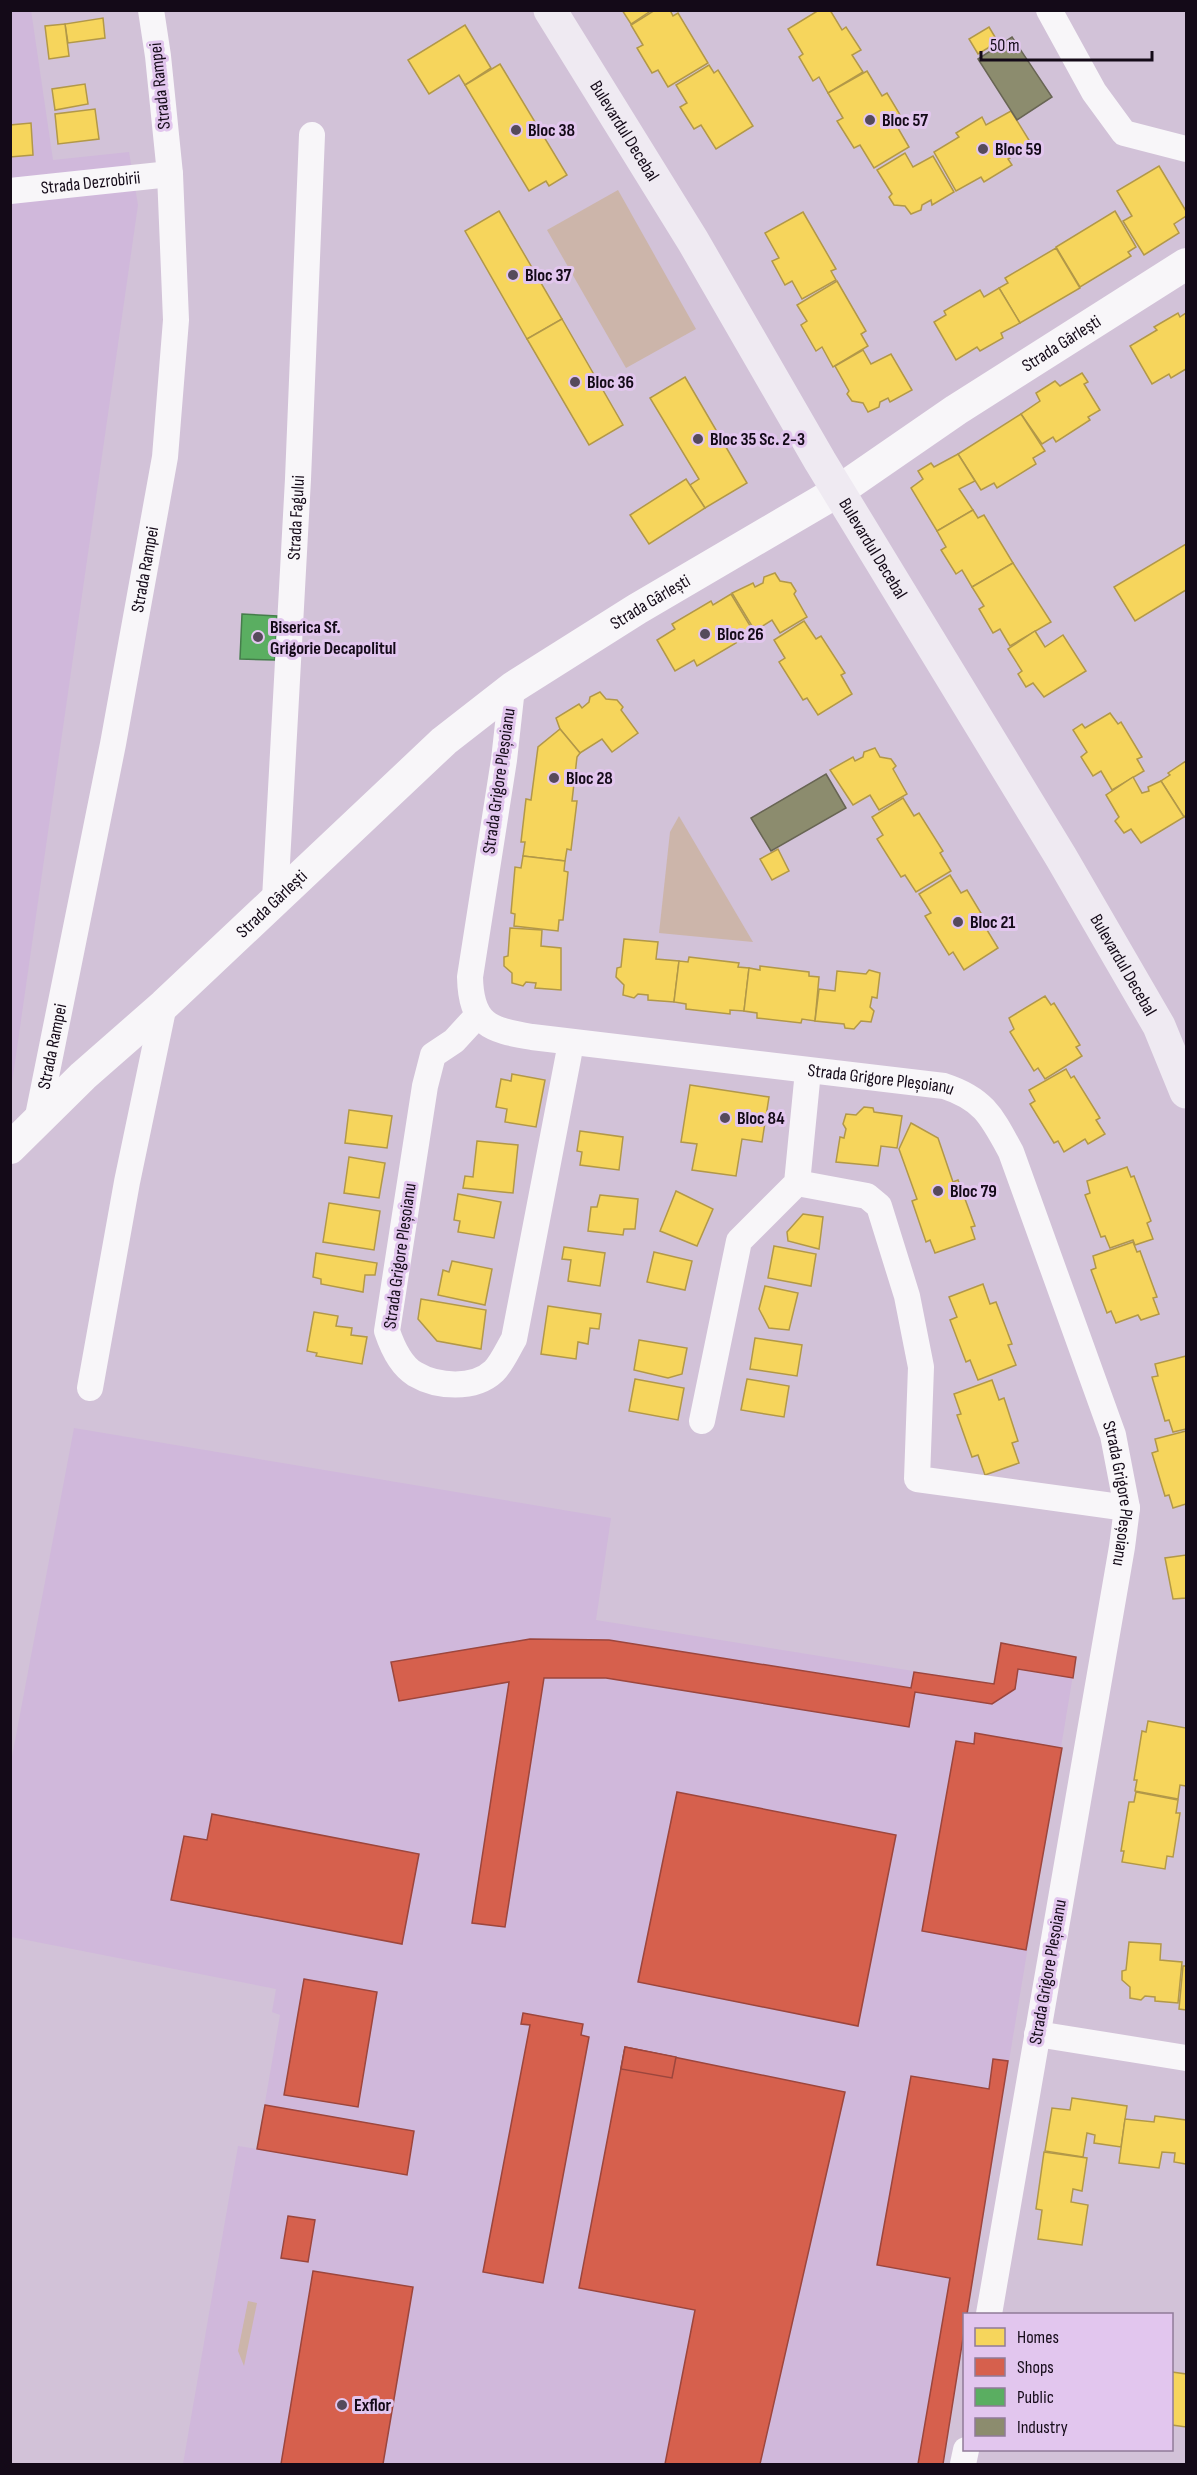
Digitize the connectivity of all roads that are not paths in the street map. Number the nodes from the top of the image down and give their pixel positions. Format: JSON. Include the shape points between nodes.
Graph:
{"nodes":[{"id":1,"x":151,"y":10,"type":"edge"},
{"id":2,"x":550,"y":10,"type":"edge"},
{"id":3,"x":1049,"y":10,"type":"edge"},
{"id":4,"x":312,"y":135,"type":"dead end"},
{"id":5,"x":1186,"y":149,"type":"edge"},
{"id":6,"x":170,"y":174,"type":"junction"},
{"id":7,"x":10,"y":191,"type":"edge"},
{"id":8,"x":1186,"y":264,"type":"edge"},
{"id":9,"x":840,"y":490,"type":"junction"},
{"id":10,"x":512,"y":688,"type":"junction"},
{"id":11,"x":275,"y":899,"type":"junction"},
{"id":12,"x":164,"y":1005,"type":"junction"},
{"id":13,"x":477,"y":1016,"type":"junction"},
{"id":14,"x":571,"y":1043,"type":"junction"},
{"id":15,"x":808,"y":1071,"type":"junction"},
{"id":16,"x":1186,"y":1092,"type":"edge"},
{"id":17,"x":37,"y":1121,"type":"junction"},
{"id":18,"x":10,"y":1148,"type":"edge"},
{"id":19,"x":797,"y":1183,"type":"junction"},
{"id":20,"x":90,"y":1388,"type":"dead end"},
{"id":21,"x":702,"y":1420,"type":"dead end"},
{"id":22,"x":1127,"y":1509,"type":"junction"},
{"id":23,"x":1037,"y":2034,"type":"junction"},
{"id":24,"x":1186,"y":2058,"type":"edge"},
{"id":25,"x":988,"y":2313,"type":"edge"}],
"edges":[{"from":1,"to":6,"type":"street","name":"Strada Rampei"},
{"from":2,"to":9,"type":"main road","name":"Bulevardul Decebal"},
{"from":3,"to":5,"type":"street","via":[[1094,92],[1124,132]]},
{"from":4,"to":11,"type":"street","name":"Strada Fagului"},
{"from":6,"to":7,"type":"street","name":"Strada Dezrobirii"},
{"from":6,"to":17,"type":"street","name":"Strada Rampei","via":[[176,320],[165,457]]},
{"from":8,"to":9,"type":"street","name":"Strada Gârlești","via":[[956,410]]},
{"from":9,"to":10,"type":"street","name":"Strada Gârlești","via":[[627,615]]},
{"from":9,"to":16,"type":"main road","name":"Bulevardul Decebal","via":[[1153,1016]]},
{"from":10,"to":11,"type":"street","name":"Strada Gârlești","via":[[444,741]]},
{"from":10,"to":13,"type":"street","name":"Strada Grigore Pleșoianu","via":[[470,977]]},
{"from":11,"to":12,"type":"street","name":"Strada Gârlești"},
{"from":12,"to":17,"type":"street","name":"Strada Gârlești"},
{"from":12,"to":20,"type":"street","via":[[124,1194]]},
{"from":13,"to":14,"type":"street","name":"Strada Grigore Pleșoianu","via":[[499,1032]]},
{"from":13,"to":14,"type":"street","name":"Strada Grigore Pleșoianu","via":[[454,1041],[434,1055],[425,1086],[387,1331],[393,1350],[413,1373],[440,1383],[475,1383],[495,1371],[514,1339]]},
{"from":14,"to":15,"type":"street","name":"Strada Grigore Pleșoianu"},
{"from":15,"to":19,"type":"street"},
{"from":15,"to":22,"type":"street","name":"Strada Grigore Pleșoianu","via":[[944,1086],[966,1093],[992,1116],[1011,1152],[1092,1371],[1113,1435]]},
{"from":17,"to":18,"type":"street","name":"Strada Gârlești"},
{"from":19,"to":21,"type":"street","via":[[739,1241]]},
{"from":19,"to":22,"type":"street","via":[[867,1196],[879,1206],[907,1296],[921,1367],[917,1479]]},
{"from":22,"to":23,"type":"street","name":"Strada Grigore Pleșoianu"},
{"from":23,"to":24,"type":"street"},
{"from":23,"to":25,"type":"street","name":"Strada Grigore Pleșoianu"}]}
